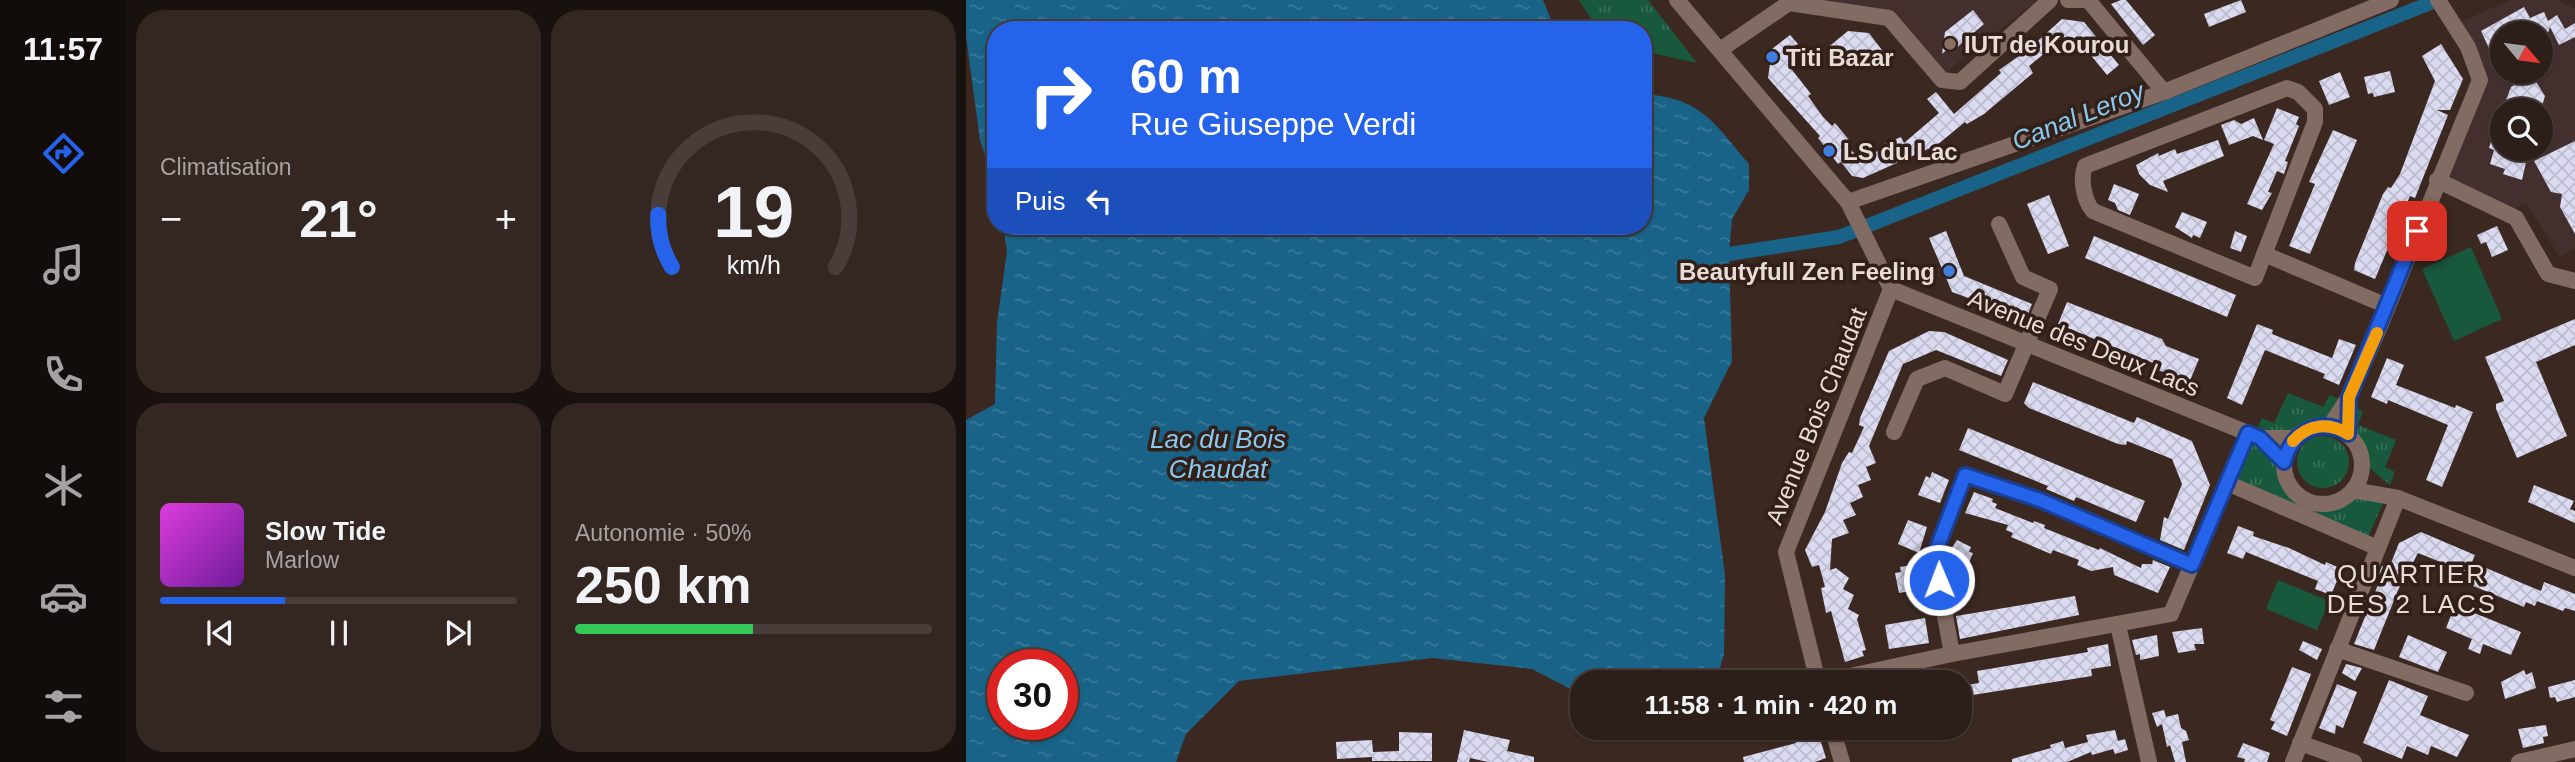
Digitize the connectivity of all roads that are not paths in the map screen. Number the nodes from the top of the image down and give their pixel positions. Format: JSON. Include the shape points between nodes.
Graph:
{"nodes":[{"id":1,"x":1677,"y":0,"type":"edge"},
{"id":2,"x":2050,"y":0,"type":"edge"},
{"id":3,"x":2068,"y":0,"type":"edge"},
{"id":4,"x":2086,"y":0,"type":"edge"},
{"id":5,"x":2391,"y":0,"type":"edge"},
{"id":6,"x":2438,"y":0,"type":"edge"},
{"id":7,"x":1825,"y":3,"type":"edge"},
{"id":8,"x":1720,"y":50,"type":"junction"},
{"id":9,"x":2164,"y":92,"type":"junction"},
{"id":10,"x":2437,"y":180,"type":"junction"},
{"id":11,"x":1848,"y":202,"type":"junction"},
{"id":12,"x":1999,"y":224,"type":"dead end"},
{"id":13,"x":2264,"y":254,"type":"junction"},
{"id":14,"x":2574,"y":279,"type":"edge"},
{"id":15,"x":1891,"y":289,"type":"junction"},
{"id":16,"x":2387,"y":306,"type":"junction"},
{"id":17,"x":2026,"y":346,"type":"junction"},
{"id":18,"x":2349,"y":397,"type":"junction"},
{"id":19,"x":2330,"y":426,"type":"junction"},
{"id":20,"x":1894,"y":432,"type":"dead end"},
{"id":21,"x":2348,"y":434,"type":"junction"},
{"id":22,"x":2254,"y":435,"type":"junction"},
{"id":23,"x":2295,"y":438,"type":"junction"},
{"id":24,"x":2284,"y":462,"type":"junction"},
{"id":25,"x":2362,"y":472,"type":"junction"},
{"id":26,"x":2227,"y":483,"type":"junction"},
{"id":27,"x":2353,"y":490,"type":"junction"},
{"id":28,"x":2398,"y":498,"type":"junction"},
{"id":29,"x":2378,"y":548,"type":"junction"},
{"id":30,"x":2192,"y":565,"type":"junction"},
{"id":31,"x":2575,"y":568,"type":"edge"},
{"id":32,"x":2118,"y":625,"type":"junction"},
{"id":33,"x":2337,"y":649,"type":"junction"},
{"id":34,"x":1952,"y":654,"type":"junction"},
{"id":35,"x":1817,"y":670,"type":"edge"},
{"id":36,"x":1877,"y":670,"type":"edge"},
{"id":37,"x":2466,"y":693,"type":"dead end"},
{"id":38,"x":1836,"y":740,"type":"edge"},
{"id":39,"x":2301,"y":743,"type":"junction"},
{"id":40,"x":2570,"y":747,"type":"edge"},
{"id":41,"x":1842,"y":762,"type":"edge"},
{"id":42,"x":2149,"y":762,"type":"edge"},
{"id":43,"x":2293,"y":762,"type":"edge"},
{"id":44,"x":2354,"y":762,"type":"edge"},
{"id":45,"x":2519,"y":762,"type":"edge"}],
"edges":[{"from":1,"to":8,"type":"street"},
{"from":2,"to":7,"type":"street","via":[[1960,82],[1942,80],[1889,18]]},
{"from":3,"to":4,"type":"street"},
{"from":4,"to":9,"type":"street"},
{"from":5,"to":9,"type":"street"},
{"from":6,"to":10,"type":"street","via":[[2468,47],[2480,80]]},
{"from":7,"to":8,"type":"street","via":[[1789,3]]},
{"from":8,"to":11,"type":"street"},
{"from":9,"to":11,"type":"street"},
{"from":10,"to":14,"type":"street","via":[[2516,218],[2547,274]]},
{"from":10,"to":16,"type":"street"},
{"from":11,"to":15,"type":"street"},
{"from":12,"to":17,"type":"street","via":[[2023,277],[2050,289]]},
{"from":13,"to":13,"type":"street","via":[[2315,122],[2315,109],[2298,92],[2287,88],[2085,166],[2082,175],[2093,211],[2255,278]]},
{"from":13,"to":16,"type":"street"},
{"from":15,"to":17,"type":"street","name":"Avenue des Deux Lacs"},
{"from":15,"to":35,"type":"street","name":"Avenue Bois Chaudat","via":[[1786,552]]},
{"from":16,"to":18,"type":"street"},
{"from":17,"to":20,"type":"street","via":[[2006,394],[1945,368],[1917,379]]},
{"from":17,"to":22,"type":"street","name":"Avenue des Deux Lacs"},
{"from":18,"to":19,"type":"street"},
{"from":18,"to":21,"type":"street"},
{"from":19,"to":21,"type":"street"},
{"from":19,"to":23,"type":"street","via":[[2317,426]]},
{"from":21,"to":25,"type":"street","via":[[2360,451]]},
{"from":22,"to":23,"type":"street","name":"Avenue des Deux Lacs"},
{"from":22,"to":24,"type":"street","name":"Avenue des Deux Lacs"},
{"from":22,"to":26,"type":"street"},
{"from":23,"to":24,"type":"street"},
{"from":24,"to":27,"type":"street","via":[[2290,486],[2308,501],[2333,503]]},
{"from":25,"to":27,"type":"street"},
{"from":25,"to":28,"type":"street"},
{"from":26,"to":29,"type":"street"},
{"from":26,"to":30,"type":"street"},
{"from":27,"to":28,"type":"street"},
{"from":28,"to":29,"type":"street"},
{"from":28,"to":31,"type":"street"},
{"from":29,"to":33,"type":"street"},
{"from":30,"to":32,"type":"street","via":[[2171,614]]},
{"from":30,"to":34,"type":"street","via":[[2040,500],[1965,475],[1934,556]]},
{"from":32,"to":34,"type":"street"},
{"from":32,"to":42,"type":"street"},
{"from":33,"to":37,"type":"street"},
{"from":33,"to":39,"type":"street"},
{"from":34,"to":36,"type":"street"},
{"from":38,"to":41,"type":"street"},
{"from":39,"to":43,"type":"street"},
{"from":39,"to":44,"type":"street"},
{"from":40,"to":45,"type":"street"}]}
